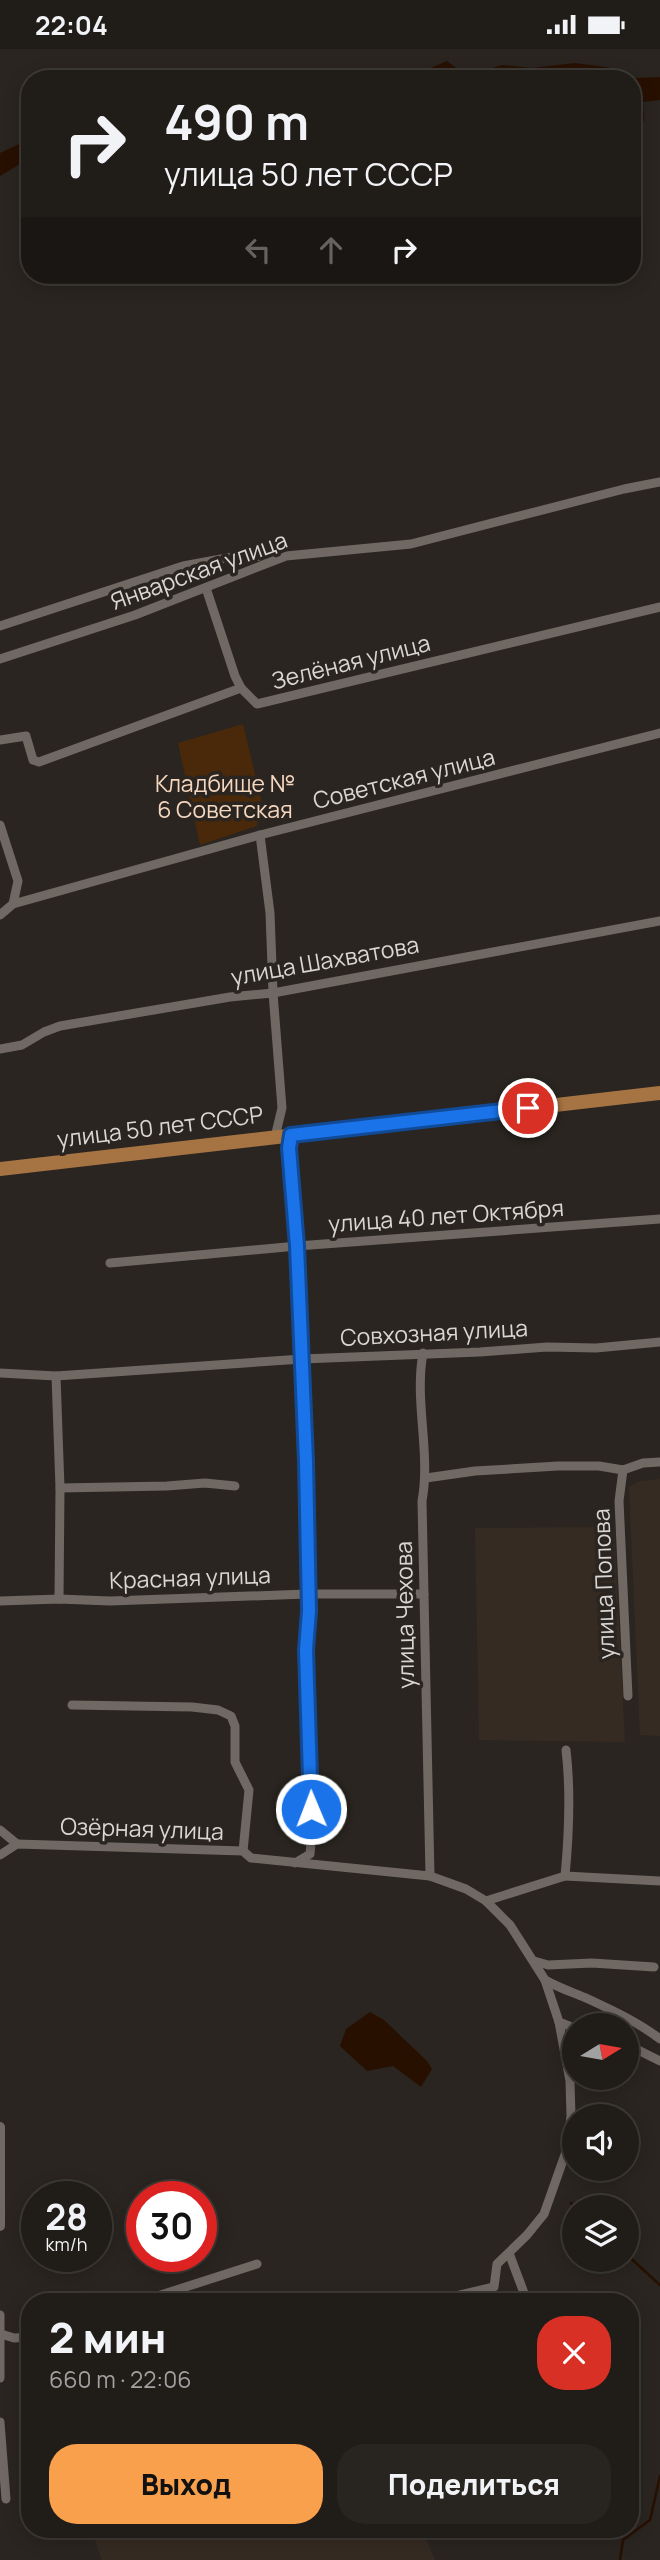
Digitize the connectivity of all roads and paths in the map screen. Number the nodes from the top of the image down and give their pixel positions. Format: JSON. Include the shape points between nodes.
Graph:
{"nodes":[{"id":1,"x":660,"y":482,"type":"edge"},
{"id":2,"x":286,"y":556,"type":"junction"},
{"id":3,"x":206,"y":588,"type":"junction"},
{"id":4,"x":660,"y":607,"type":"edge"},
{"id":5,"x":0,"y":626,"type":"edge"},
{"id":6,"x":0,"y":659,"type":"edge"},
{"id":7,"x":242,"y":688,"type":"junction"},
{"id":8,"x":660,"y":733,"type":"edge"},
{"id":9,"x":0,"y":740,"type":"edge"},
{"id":10,"x":0,"y":825,"type":"edge"},
{"id":11,"x":260,"y":835,"type":"junction"},
{"id":12,"x":13,"y":904,"type":"junction"},
{"id":13,"x":0,"y":915,"type":"edge"},
{"id":14,"x":660,"y":921,"type":"edge"},
{"id":15,"x":273,"y":992,"type":"junction"},
{"id":16,"x":0,"y":1049,"type":"edge"},
{"id":17,"x":660,"y":1093,"type":"edge"},
{"id":18,"x":291,"y":1135,"type":"junction"},
{"id":19,"x":275,"y":1137,"type":"junction"},
{"id":20,"x":0,"y":1169,"type":"edge"},
{"id":21,"x":660,"y":1219,"type":"edge"},
{"id":22,"x":297,"y":1246,"type":"junction"},
{"id":23,"x":110,"y":1263,"type":"dead end"},
{"id":24,"x":660,"y":1342,"type":"edge"},
{"id":25,"x":423,"y":1353,"type":"junction"},
{"id":26,"x":302,"y":1359,"type":"junction"},
{"id":27,"x":0,"y":1373,"type":"edge"},
{"id":28,"x":56,"y":1376,"type":"junction"},
{"id":29,"x":660,"y":1462,"type":"edge"},
{"id":30,"x":623,"y":1470,"type":"junction"},
{"id":31,"x":426,"y":1478,"type":"junction"},
{"id":32,"x":234,"y":1486,"type":"dead end"},
{"id":33,"x":60,"y":1488,"type":"junction"},
{"id":34,"x":307,"y":1594,"type":"junction"},
{"id":35,"x":424,"y":1594,"type":"junction"},
{"id":36,"x":59,"y":1598,"type":"junction"},
{"id":37,"x":0,"y":1601,"type":"edge"},
{"id":38,"x":628,"y":1696,"type":"dead end"},
{"id":39,"x":72,"y":1705,"type":"dead end"},
{"id":40,"x":566,"y":1750,"type":"dead end"},
{"id":41,"x":0,"y":1830,"type":"edge"},
{"id":42,"x":17,"y":1844,"type":"junction"},
{"id":43,"x":243,"y":1851,"type":"junction"},
{"id":44,"x":0,"y":1855,"type":"edge"},
{"id":45,"x":295,"y":1863,"type":"junction"},
{"id":46,"x":430,"y":1876,"type":"junction"},
{"id":47,"x":565,"y":1876,"type":"junction"},
{"id":48,"x":660,"y":1881,"type":"edge"},
{"id":49,"x":486,"y":1901,"type":"junction"},
{"id":50,"x":534,"y":1961,"type":"junction"},
{"id":51,"x":654,"y":1967,"type":"dead end"},
{"id":52,"x":545,"y":1979,"type":"junction"},
{"id":53,"x":559,"y":2022,"type":"junction"},
{"id":54,"x":562,"y":2023,"type":"edge"},
{"id":55,"x":660,"y":2039,"type":"edge"},
{"id":56,"x":639,"y":2050,"type":"edge"},
{"id":57,"x":660,"y":2061,"type":"edge"},
{"id":58,"x":0,"y":2127,"type":"edge"},
{"id":59,"x":0,"y":2226,"type":"edge"},
{"id":60,"x":509,"y":2253,"type":"junction"},
{"id":61,"x":257,"y":2264,"type":"dead end"},
{"id":62,"x":167,"y":2293,"type":"edge"},
{"id":63,"x":468,"y":2293,"type":"edge"},
{"id":64,"x":524,"y":2293,"type":"edge"},
{"id":65,"x":0,"y":2315,"type":"edge"},
{"id":66,"x":1,"y":2334,"type":"edge"},
{"id":67,"x":21,"y":2338,"type":"edge"},
{"id":68,"x":0,"y":2378,"type":"edge"},
{"id":69,"x":0,"y":2422,"type":"edge"},
{"id":70,"x":6,"y":2499,"type":"dead end"}],
"edges":[{"from":1,"to":2,"type":"street","name":"Январская улица","via":[[411,544]]},
{"from":2,"to":3,"type":"street","name":"Январская улица"},
{"from":2,"to":5,"type":"street","via":[[232,557],[183,566]]},
{"from":3,"to":6,"type":"street","name":"Январская улица"},
{"from":3,"to":7,"type":"street"},
{"from":4,"to":7,"type":"street","name":"Зелёная улица","via":[[257,705]]},
{"from":7,"to":9,"type":"street","name":"Зелёная улица","via":[[39,762],[33,760],[26,736]]},
{"from":8,"to":11,"type":"street","name":"Советская улица"},
{"from":10,"to":12,"type":"street","via":[[18,881]]},
{"from":11,"to":12,"type":"street","name":"Советская улица"},
{"from":11,"to":15,"type":"street","via":[[270,913]]},
{"from":12,"to":13,"type":"street","name":"Советская улица"},
{"from":14,"to":15,"type":"street","name":"улица Шахватова"},
{"from":15,"to":16,"type":"street","name":"улица Шахватова","via":[[60,1025],[22,1045]]},
{"from":15,"to":19,"type":"street","via":[[282,1108]]},
{"from":17,"to":18,"type":"main road","name":"улица 50 лет СССР"},
{"from":18,"to":19,"type":"main road","name":"улица 50 лет СССР"},
{"from":18,"to":22,"type":"street"},
{"from":19,"to":20,"type":"main road","name":"улица 50 лет СССР"},
{"from":21,"to":22,"type":"street","name":"улица 40 лет Октября"},
{"from":22,"to":23,"type":"street","name":"улица 40 лет Октября"},
{"from":22,"to":26,"type":"street"},
{"from":24,"to":25,"type":"street","name":"Совхозная улица"},
{"from":25,"to":26,"type":"street","name":"Совхозная улица"},
{"from":25,"to":31,"type":"street","name":"улица Чехова"},
{"from":26,"to":28,"type":"street","name":"Совхозная улица"},
{"from":26,"to":34,"type":"street"},
{"from":27,"to":28,"type":"street","name":"Совхозная улица"},
{"from":28,"to":33,"type":"street"},
{"from":29,"to":30,"type":"street"},
{"from":30,"to":31,"type":"street","via":[[558,1466]]},
{"from":30,"to":38,"type":"street","name":"улица Попова","via":[[619,1501]]},
{"from":31,"to":35,"type":"street","name":"улица Чехова","via":[[422,1501]]},
{"from":32,"to":33,"type":"street"},
{"from":33,"to":36,"type":"street"},
{"from":34,"to":35,"type":"street","name":"Красная улица"},
{"from":34,"to":36,"type":"street","name":"Красная улица","via":[[110,1601]]},
{"from":34,"to":45,"type":"street","via":[[312,1832],[310,1854]]},
{"from":35,"to":46,"type":"street","name":"улица Чехова"},
{"from":36,"to":37,"type":"street","name":"Красная улица"},
{"from":39,"to":43,"type":"street","via":[[192,1707],[231,1716],[235,1762],[249,1790]]},
{"from":40,"to":47,"type":"street","via":[[570,1824]]},
{"from":41,"to":42,"type":"street"},
{"from":42,"to":43,"type":"street","name":"Озёрная улица"},
{"from":42,"to":44,"type":"street"},
{"from":43,"to":45,"type":"street","name":"Озёрная улица","via":[[251,1858]]},
{"from":45,"to":46,"type":"street","name":"Озёрная улица"},
{"from":46,"to":49,"type":"street","name":"Озёрная улица"},
{"from":47,"to":48,"type":"street"},
{"from":47,"to":49,"type":"street"},
{"from":49,"to":50,"type":"street","name":"Озёрная улица","via":[[510,1924]]},
{"from":50,"to":51,"type":"street"},
{"from":50,"to":52,"type":"street","name":"Озёрная улица"},
{"from":52,"to":53,"type":"street","name":"Озёрная улица"},
{"from":52,"to":55,"type":"street","via":[[642,2025]]},
{"from":53,"to":54,"type":"street"},
{"from":53,"to":60,"type":"street","via":[[570,2081],[567,2149],[544,2214]]},
{"from":56,"to":57,"type":"street"},
{"from":58,"to":59,"type":"street"},
{"from":60,"to":63,"type":"street","via":[[497,2264],[494,2287]]},
{"from":60,"to":64,"type":"street"},
{"from":61,"to":62,"type":"street"},
{"from":65,"to":66,"type":"street"},
{"from":66,"to":67,"type":"street"},
{"from":66,"to":68,"type":"street"},
{"from":69,"to":70,"type":"street"}]}
